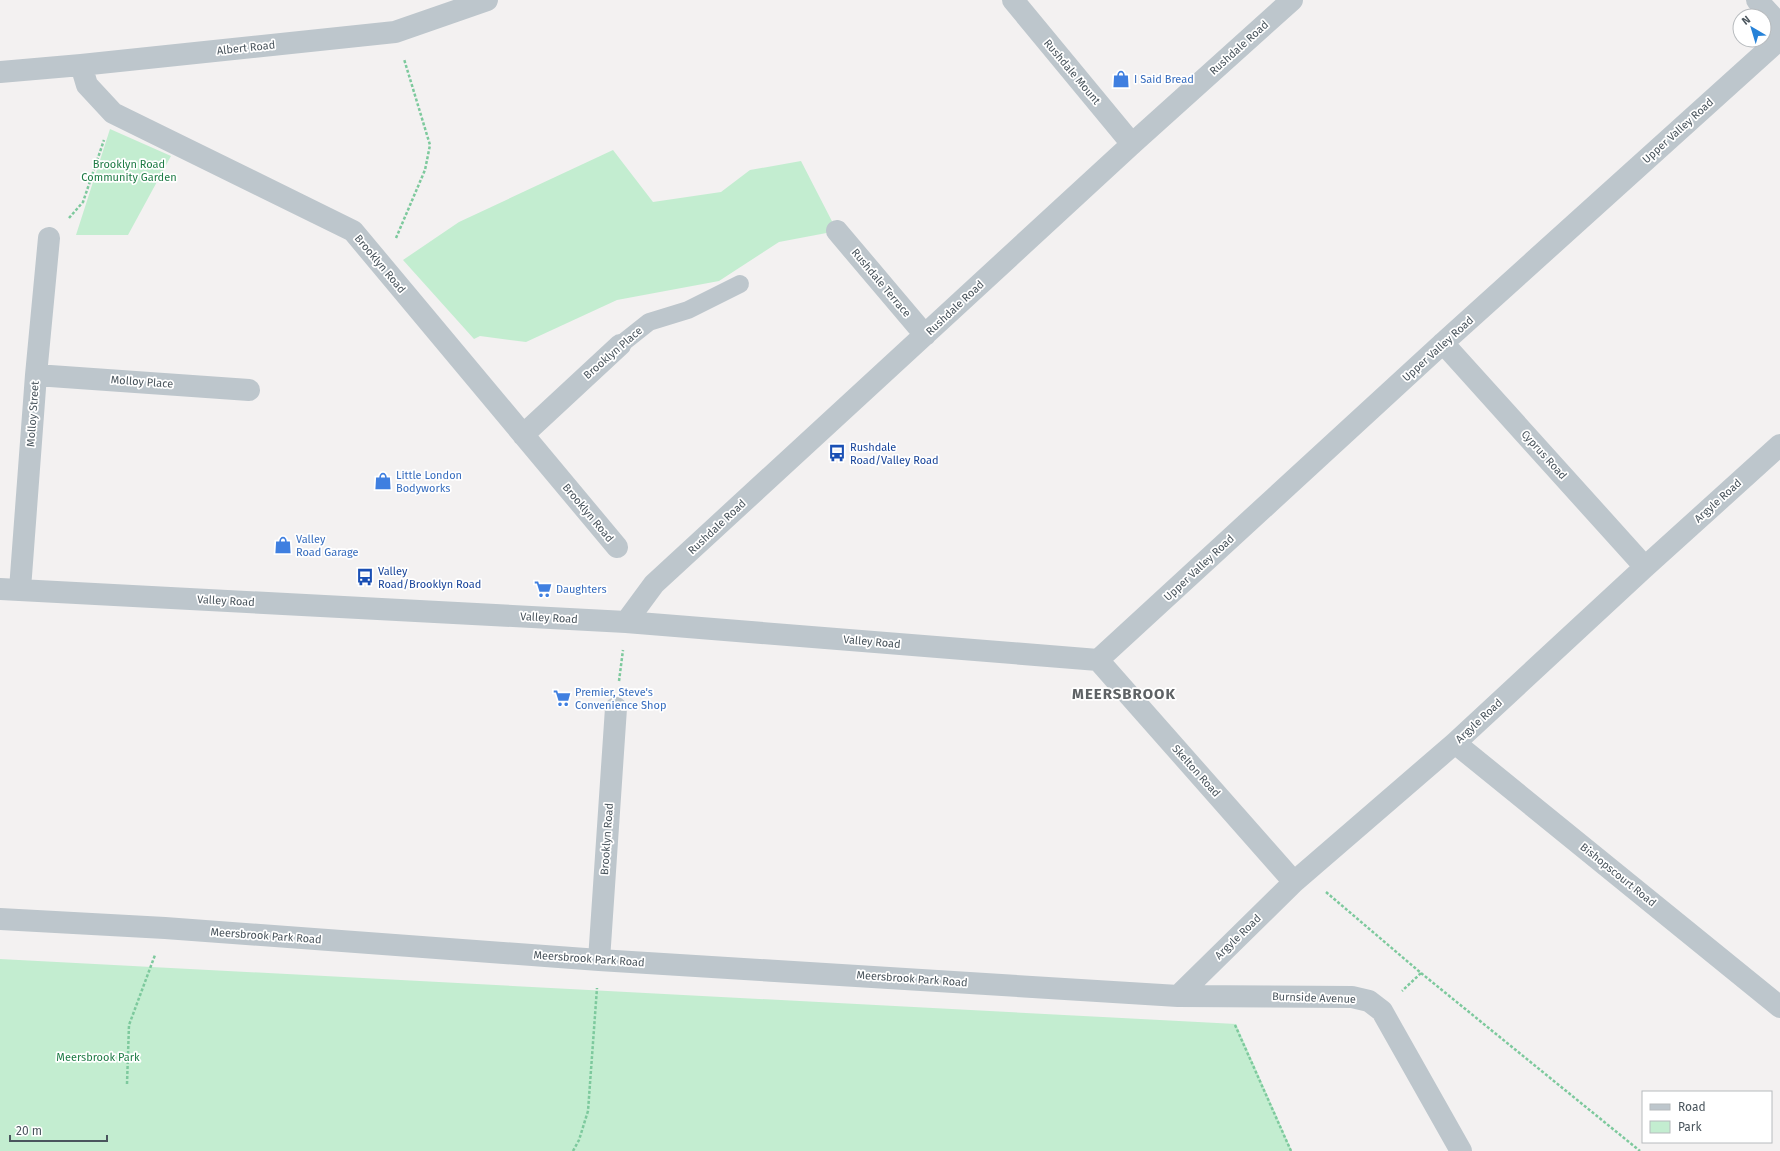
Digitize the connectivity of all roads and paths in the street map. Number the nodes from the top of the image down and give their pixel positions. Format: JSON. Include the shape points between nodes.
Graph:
{"nodes":[{"id":1,"x":487,"y":0,"type":"edge"},
{"id":2,"x":1013,"y":0,"type":"edge"},
{"id":3,"x":1292,"y":0,"type":"edge"},
{"id":4,"x":1757,"y":0,"type":"edge"},
{"id":5,"x":1780,"y":26,"type":"edge"},
{"id":6,"x":395,"y":32,"type":"junction"},
{"id":7,"x":1780,"y":39,"type":"edge"},
{"id":8,"x":81,"y":65,"type":"junction"},
{"id":9,"x":0,"y":72,"type":"edge"},
{"id":10,"x":113,"y":113,"type":"junction"},
{"id":11,"x":1132,"y":144,"type":"junction"},
{"id":12,"x":837,"y":231,"type":"dead end"},
{"id":13,"x":49,"y":238,"type":"joint"},
{"id":14,"x":383,"y":268,"type":"junction"},
{"id":15,"x":740,"y":284,"type":"dead end"},
{"id":16,"x":925,"y":335,"type":"junction"},
{"id":17,"x":1443,"y":343,"type":"junction"},
{"id":18,"x":620,"y":344,"type":"joint"},
{"id":19,"x":36,"y":375,"type":"junction"},
{"id":20,"x":249,"y":390,"type":"dead end"},
{"id":21,"x":523,"y":435,"type":"junction"},
{"id":22,"x":1780,"y":445,"type":"edge"},
{"id":23,"x":617,"y":547,"type":"dead end"},
{"id":24,"x":1645,"y":567,"type":"junction"},
{"id":25,"x":10,"y":589,"type":"edge"},
{"id":26,"x":626,"y":622,"type":"junction"},
{"id":27,"x":1098,"y":660,"type":"junction"},
{"id":28,"x":616,"y":708,"type":"joint"},
{"id":29,"x":1455,"y":743,"type":"junction"},
{"id":30,"x":1294,"y":882,"type":"junction"},
{"id":31,"x":0,"y":919,"type":"edge"},
{"id":32,"x":165,"y":928,"type":"junction"},
{"id":33,"x":599,"y":960,"type":"junction"},
{"id":34,"x":1421,"y":973,"type":"junction"},
{"id":35,"x":1178,"y":996,"type":"junction"},
{"id":36,"x":1223,"y":997,"type":"junction"},
{"id":37,"x":1780,"y":1007,"type":"edge"},
{"id":38,"x":1382,"y":1011,"type":"junction"},
{"id":39,"x":127,"y":1084,"type":"dead end"},
{"id":40,"x":573,"y":1151,"type":"edge"},
{"id":41,"x":1291,"y":1151,"type":"edge"},
{"id":42,"x":1461,"y":1151,"type":"edge"},
{"id":43,"x":1640,"y":1151,"type":"edge"}],
"edges":[{"from":1,"to":6,"type":"street","name":"Albert Road"},
{"from":2,"to":11,"type":"street","name":"Rushdale Mount"},
{"from":3,"to":11,"type":"street","name":"Rushdale Road"},
{"from":4,"to":5,"type":"street"},
{"from":6,"to":8,"type":"street","name":"Albert Road"},
{"from":6,"to":14,"type":"path","via":[[430,145],[425,170]]},
{"from":7,"to":17,"type":"street","name":"Upper Valley Road"},
{"from":8,"to":9,"type":"street","name":"Albert Road"},
{"from":8,"to":10,"type":"street","name":"Brooklyn Road","via":[[87,85]]},
{"from":10,"to":13,"type":"path","via":[[83,202]]},
{"from":10,"to":14,"type":"street","name":"Brooklyn Road","via":[[353,231]]},
{"from":11,"to":16,"type":"street","name":"Rushdale Road"},
{"from":12,"to":16,"type":"street","name":"Rushdale Terrace"},
{"from":13,"to":19,"type":"street","name":"Molloy Street"},
{"from":14,"to":21,"type":"street","name":"Brooklyn Road"},
{"from":15,"to":18,"type":"lane","name":"Brooklyn Place","via":[[688,310],[649,322]]},
{"from":16,"to":26,"type":"street","name":"Rushdale Road","via":[[654,584]]},
{"from":17,"to":24,"type":"street","name":"Cyprus Road"},
{"from":17,"to":27,"type":"street","name":"Upper Valley Road"},
{"from":18,"to":21,"type":"street","name":"Brooklyn Place"},
{"from":19,"to":20,"type":"street","name":"Molloy Place"},
{"from":19,"to":25,"type":"street","name":"Molloy Street"},
{"from":21,"to":23,"type":"street","name":"Brooklyn Road"},
{"from":22,"to":24,"type":"street","name":"Argyle Road"},
{"from":24,"to":29,"type":"street","name":"Argyle Road"},
{"from":25,"to":26,"type":"street","name":"Valley Road"},
{"from":26,"to":27,"type":"street","name":"Valley Road"},
{"from":26,"to":28,"type":"path"},
{"from":27,"to":30,"type":"street","name":"Skelton Road"},
{"from":28,"to":33,"type":"street","name":"Brooklyn Road"},
{"from":29,"to":30,"type":"street","name":"Argyle Road"},
{"from":29,"to":37,"type":"street","name":"Bishopscourt Road"},
{"from":30,"to":34,"type":"path","via":[[1328,892]]},
{"from":30,"to":35,"type":"street","name":"Argyle Road"},
{"from":31,"to":32,"type":"street","name":"Meersbrook Park Road"},
{"from":32,"to":33,"type":"street","name":"Meersbrook Park Road"},
{"from":32,"to":39,"type":"path","via":[[129,1025]]},
{"from":33,"to":35,"type":"street","name":"Meersbrook Park Road"},
{"from":33,"to":40,"type":"path","via":[[588,1111]]},
{"from":34,"to":38,"type":"path"},
{"from":34,"to":43,"type":"path"},
{"from":35,"to":36,"type":"street","name":"Burnside Avenue"},
{"from":36,"to":38,"type":"street","name":"Burnside Avenue","via":[[1352,997],[1369,1001]]},
{"from":36,"to":41,"type":"path"},
{"from":38,"to":42,"type":"street","name":"Burnside Avenue"}]}
